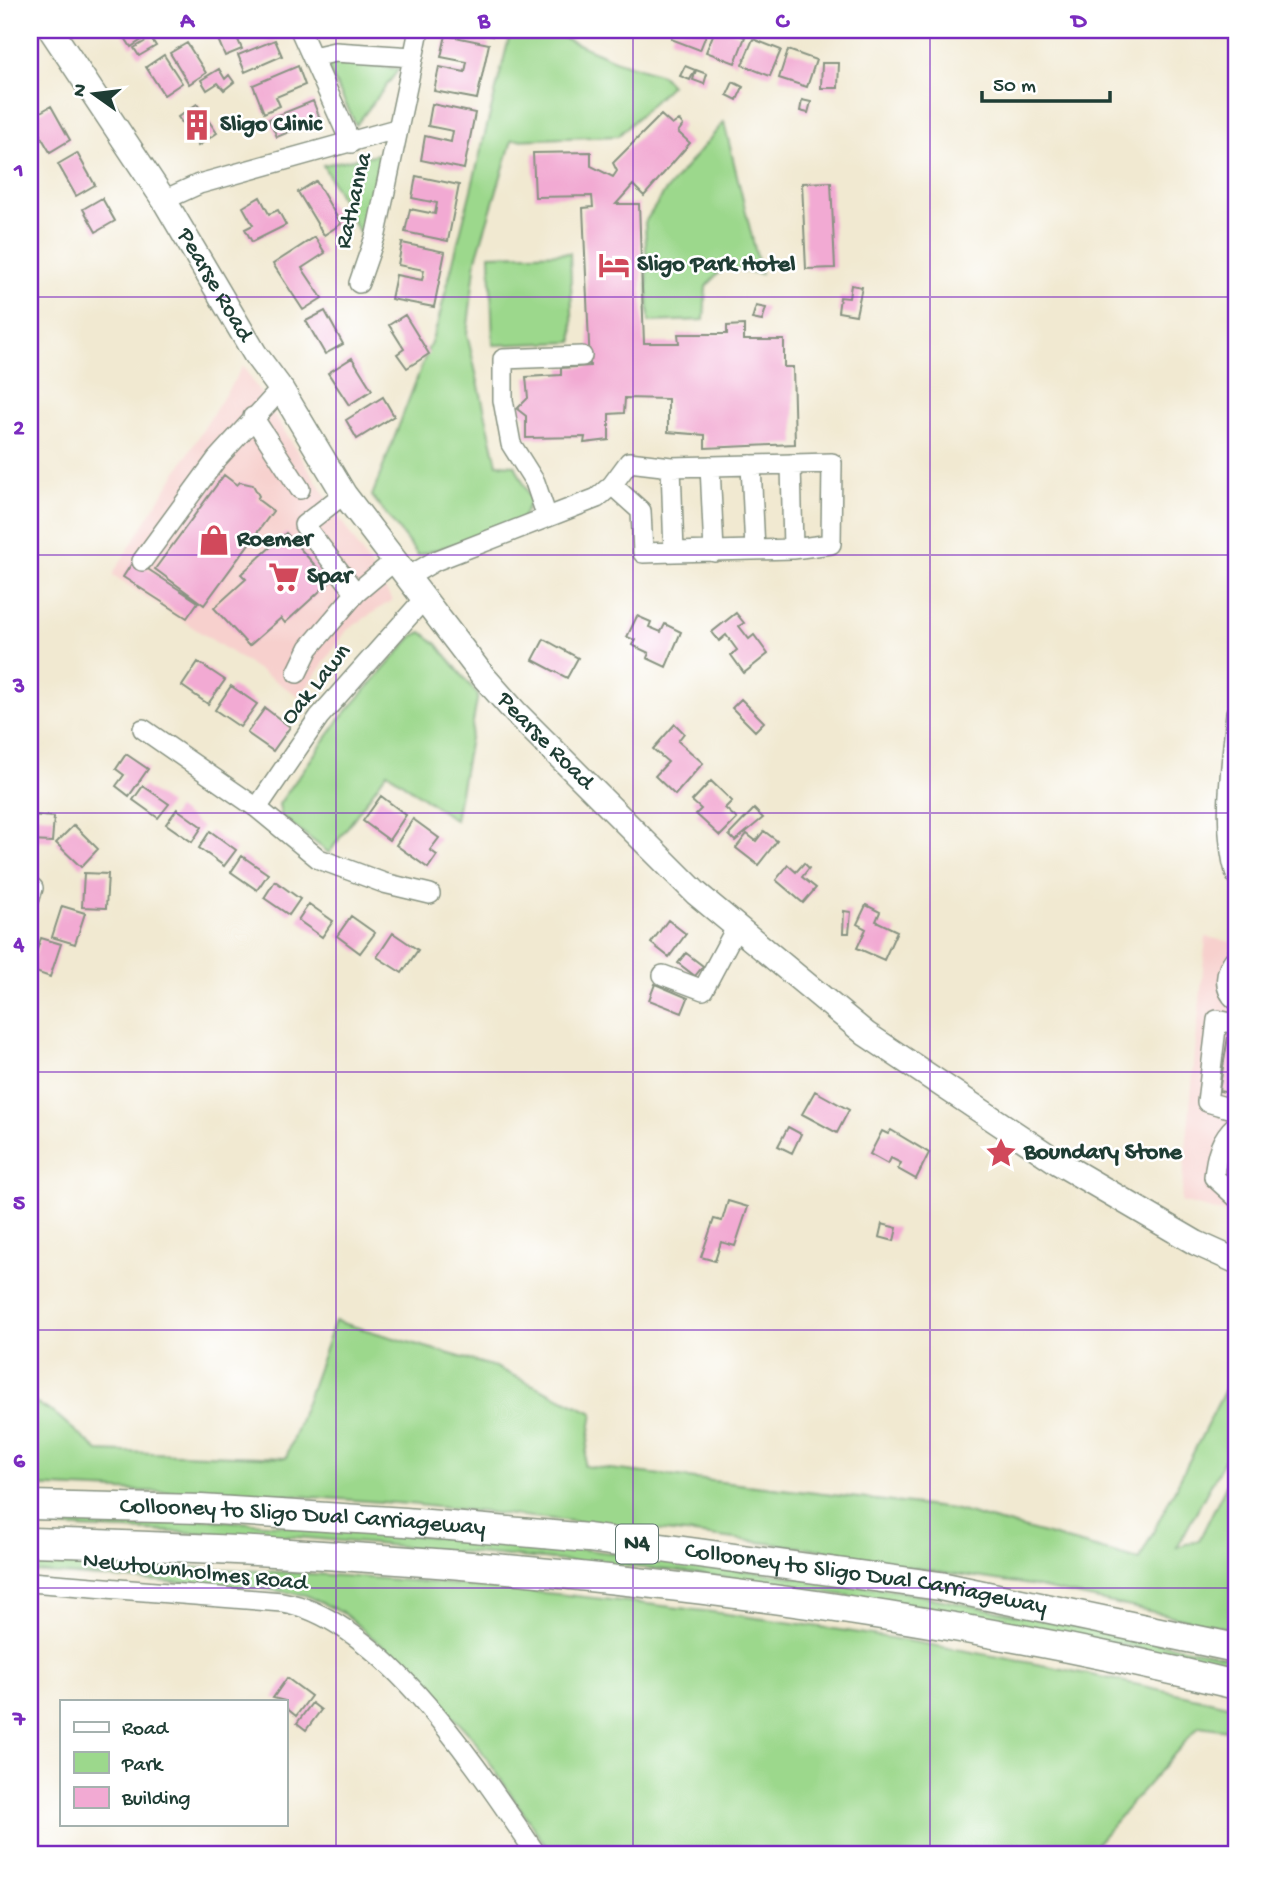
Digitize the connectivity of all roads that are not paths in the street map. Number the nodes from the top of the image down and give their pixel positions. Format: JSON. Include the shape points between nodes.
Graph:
{"nodes":[{"id":1,"x":51,"y":30,"type":"edge"},
{"id":2,"x":300,"y":30,"type":"edge"},
{"id":3,"x":419,"y":30,"type":"edge"},
{"id":4,"x":313,"y":57,"type":"junction"},
{"id":5,"x":413,"y":57,"type":"junction"},
{"id":6,"x":396,"y":129,"type":"junction"},
{"id":7,"x":351,"y":143,"type":"junction"},
{"id":8,"x":164,"y":200,"type":"junction"},
{"id":9,"x":359,"y":283,"type":"dead end"},
{"id":10,"x":582,"y":356,"type":"dead end"},
{"id":11,"x":281,"y":389,"type":"junction"},
{"id":12,"x":253,"y":417,"type":"junction"},
{"id":13,"x":791,"y":464,"type":"junction"},
{"id":14,"x":710,"y":466,"type":"junction"},
{"id":15,"x":751,"y":466,"type":"junction"},
{"id":16,"x":671,"y":467,"type":"junction"},
{"id":17,"x":612,"y":485,"type":"junction"},
{"id":18,"x":300,"y":489,"type":"dead end"},
{"id":19,"x":344,"y":494,"type":"junction"},
{"id":20,"x":547,"y":517,"type":"junction"},
{"id":21,"x":793,"y":548,"type":"junction"},
{"id":22,"x":755,"y":550,"type":"junction"},
{"id":23,"x":714,"y":551,"type":"junction"},
{"id":24,"x":674,"y":552,"type":"junction"},
{"id":25,"x":142,"y":561,"type":"dead end"},
{"id":26,"x":400,"y":570,"type":"junction"},
{"id":27,"x":356,"y":593,"type":"junction"},
{"id":28,"x":423,"y":600,"type":"junction"},
{"id":29,"x":297,"y":673,"type":"dead end"},
{"id":30,"x":1236,"y":713,"type":"edge"},
{"id":31,"x":143,"y":729,"type":"dead end"},
{"id":32,"x":257,"y":808,"type":"junction"},
{"id":33,"x":1236,"y":876,"type":"edge"},
{"id":34,"x":430,"y":894,"type":"dead end"},
{"id":35,"x":736,"y":928,"type":"junction"},
{"id":36,"x":1236,"y":957,"type":"edge"},
{"id":37,"x":663,"y":975,"type":"dead end"},
{"id":38,"x":1236,"y":1000,"type":"edge"},
{"id":39,"x":1236,"y":1024,"type":"edge"},
{"id":40,"x":1236,"y":1110,"type":"edge"},
{"id":41,"x":1236,"y":1125,"type":"edge"},
{"id":42,"x":1236,"y":1142,"type":"edge"},
{"id":43,"x":1233,"y":1194,"type":"edge"},
{"id":44,"x":1236,"y":1261,"type":"edge"},
{"id":45,"x":30,"y":1505,"type":"edge"},
{"id":46,"x":30,"y":1542,"type":"edge"},
{"id":47,"x":30,"y":1582,"type":"edge"},
{"id":48,"x":1236,"y":1648,"type":"edge"},
{"id":49,"x":1236,"y":1685,"type":"edge"},
{"id":50,"x":537,"y":1855,"type":"edge"}],
"edges":[{"from":1,"to":8,"type":"main road","name":"Pearse Road"},
{"from":2,"to":4,"type":"street","name":"Rathanna"},
{"from":3,"to":5,"type":"street","name":"Rathanna"},
{"from":4,"to":5,"type":"street","via":[[335,52]]},
{"from":4,"to":7,"type":"street","name":"Rathanna"},
{"from":5,"to":6,"type":"street","name":"Rathanna"},
{"from":6,"to":7,"type":"street","name":"Rathanna"},
{"from":6,"to":9,"type":"street","name":"Rathanna","via":[[376,234]]},
{"from":7,"to":8,"type":"street","name":"Rathanna","via":[[199,184]]},
{"from":8,"to":11,"type":"main road","name":"Pearse Road","via":[[255,354]]},
{"from":10,"to":20,"type":"street","via":[[503,359],[503,400],[511,444],[535,482]]},
{"from":11,"to":12,"type":"street"},
{"from":11,"to":19,"type":"main road","name":"Pearse Road"},
{"from":12,"to":18,"type":"street"},
{"from":12,"to":25,"type":"street"},
{"from":13,"to":15,"type":"street"},
{"from":13,"to":21,"type":"street"},
{"from":13,"to":21,"type":"street","via":[[832,463],[831,544]]},
{"from":14,"to":15,"type":"street"},
{"from":14,"to":16,"type":"street"},
{"from":14,"to":23,"type":"street"},
{"from":15,"to":22,"type":"street"},
{"from":16,"to":17,"type":"street","via":[[629,462]]},
{"from":16,"to":24,"type":"street"},
{"from":17,"to":20,"type":"street","via":[[597,498]]},
{"from":17,"to":24,"type":"street","via":[[641,511],[643,553]]},
{"from":19,"to":26,"type":"main road","name":"Pearse Road"},
{"from":19,"to":27,"type":"street","via":[[304,525]]},
{"from":20,"to":26,"type":"street"},
{"from":21,"to":22,"type":"street"},
{"from":22,"to":23,"type":"street"},
{"from":23,"to":24,"type":"street"},
{"from":26,"to":27,"type":"street"},
{"from":26,"to":28,"type":"main road","name":"Pearse Road"},
{"from":27,"to":29,"type":"street","via":[[309,648]]},
{"from":28,"to":32,"type":"street","name":"Oak Lawn","via":[[319,717]]},
{"from":28,"to":35,"type":"main road","name":"Pearse Road","via":[[515,712],[646,845]]},
{"from":30,"to":33,"type":"street","via":[[1230,792]]},
{"from":31,"to":32,"type":"street"},
{"from":32,"to":34,"type":"street","via":[[319,859],[364,877]]},
{"from":35,"to":37,"type":"street","via":[[703,990]]},
{"from":35,"to":44,"type":"main road","name":"Pearse Road","via":[[866,1034],[963,1102],[1158,1222]]},
{"from":36,"to":38,"type":"street","via":[[1226,981]]},
{"from":39,"to":40,"type":"street","via":[[1217,1020],[1207,1102]]},
{"from":41,"to":43,"type":"street","via":[[1216,1154],[1214,1177]]},
{"from":42,"to":43,"type":"street","via":[[1226,1168]]},
{"from":45,"to":48,"type":"highway","name":"Collooney to Sligo Dual Carriageway","number":"N4","via":[[228,1511],[589,1538],[940,1586]]},
{"from":46,"to":49,"type":"highway","name":"Collooney to Sligo Dual Carriageway","number":"N4","via":[[401,1559],[754,1596],[962,1630]]},
{"from":47,"to":50,"type":"street","name":"Newtownholmes Road","via":[[282,1602],[319,1611],[390,1668],[431,1710]]}]}
